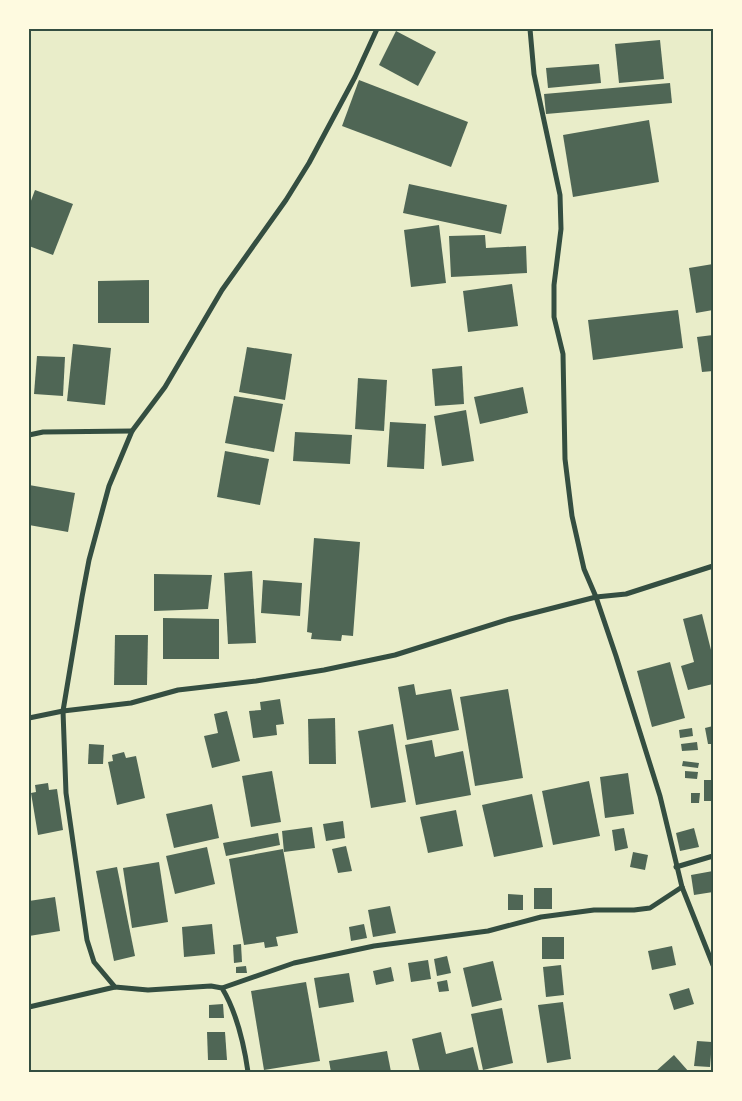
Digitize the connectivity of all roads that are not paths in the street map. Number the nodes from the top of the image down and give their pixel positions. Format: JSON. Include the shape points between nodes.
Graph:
{"nodes":[{"id":1,"x":377,"y":29,"type":"edge"},
{"id":2,"x":530,"y":29,"type":"edge"},
{"id":3,"x":132,"y":431,"type":"junction"},
{"id":4,"x":29,"y":435,"type":"edge"},
{"id":5,"x":713,"y":566,"type":"edge"},
{"id":6,"x":596,"y":597,"type":"junction"},
{"id":7,"x":63,"y":711,"type":"junction"},
{"id":8,"x":29,"y":718,"type":"edge"},
{"id":9,"x":713,"y":856,"type":"edge"},
{"id":10,"x":676,"y":867,"type":"junction"},
{"id":11,"x":682,"y":887,"type":"junction"},
{"id":12,"x":713,"y":965,"type":"edge"},
{"id":13,"x":115,"y":987,"type":"junction"},
{"id":14,"x":222,"y":988,"type":"junction"},
{"id":15,"x":29,"y":1007,"type":"edge"},
{"id":16,"x":248,"y":1072,"type":"edge"}],
"edges":[{"from":1,"to":3,"type":"street","via":[[356,77],[309,163],[222,290],[165,387]]},
{"from":2,"to":6,"type":"street","via":[[534,74],[560,195],[561,229],[554,285],[554,317],[563,354],[565,459],[572,516],[584,569]]},
{"from":3,"to":4,"type":"street"},
{"from":3,"to":7,"type":"street","via":[[109,486],[90,560]]},
{"from":5,"to":6,"type":"street","via":[[626,594]]},
{"from":6,"to":7,"type":"street","via":[[395,655],[256,681],[178,690],[131,702]]},
{"from":6,"to":10,"type":"street","via":[[660,796]]},
{"from":7,"to":8,"type":"street"},
{"from":7,"to":13,"type":"street","via":[[66,793],[87,940],[94,962]]},
{"from":9,"to":10,"type":"street"},
{"from":10,"to":11,"type":"street"},
{"from":11,"to":12,"type":"street"},
{"from":11,"to":14,"type":"street","via":[[650,908],[550,915],[488,931],[374,946],[294,963]]},
{"from":13,"to":14,"type":"street","via":[[148,990]]},
{"from":13,"to":15,"type":"street"},
{"from":14,"to":16,"type":"street","via":[[229,999],[245,1048]]}]}
